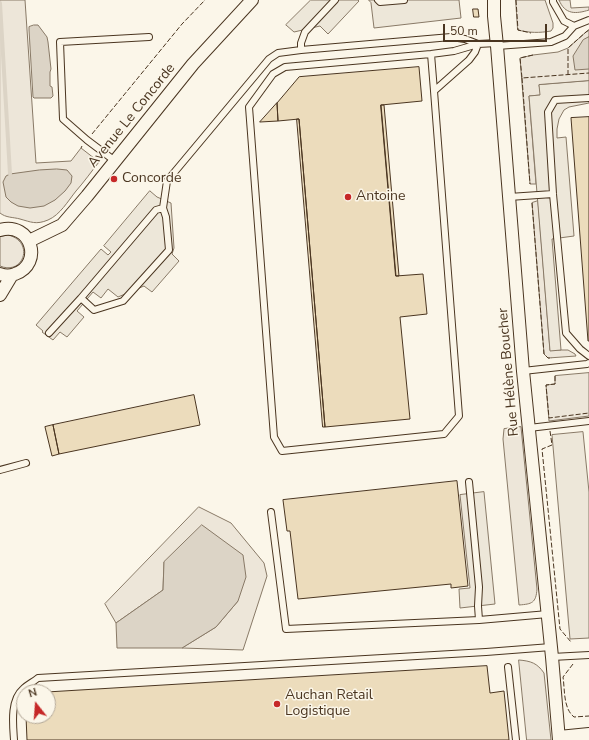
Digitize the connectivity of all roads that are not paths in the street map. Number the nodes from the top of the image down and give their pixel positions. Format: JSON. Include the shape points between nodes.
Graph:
{"nodes":[{"id":1,"x":252,"y":0,"type":"edge"},
{"id":2,"x":335,"y":0,"type":"edge"},
{"id":3,"x":378,"y":0,"type":"edge"},
{"id":4,"x":404,"y":0,"type":"edge"},
{"id":5,"x":494,"y":0,"type":"edge"},
{"id":6,"x":553,"y":0,"type":"edge"},
{"id":7,"x":589,"y":20,"type":"edge"},
{"id":8,"x":574,"y":26,"type":"junction"},
{"id":9,"x":149,"y":37,"type":"dead end"},
{"id":10,"x":478,"y":44,"type":"junction"},
{"id":11,"x":497,"y":44,"type":"junction"},
{"id":12,"x":301,"y":50,"type":"junction"},
{"id":13,"x":431,"y":54,"type":"junction"},
{"id":14,"x":434,"y":91,"type":"junction"},
{"id":15,"x":589,"y":98,"type":"edge"},
{"id":16,"x":115,"y":161,"type":"junction"},
{"id":17,"x":553,"y":194,"type":"junction"},
{"id":18,"x":509,"y":197,"type":"junction"},
{"id":19,"x":163,"y":208,"type":"junction"},
{"id":20,"x":0,"y":230,"type":"edge"},
{"id":21,"x":29,"y":241,"type":"junction"},
{"id":22,"x":6,"y":275,"type":"edge"},
{"id":23,"x":0,"y":295,"type":"edge"},
{"id":24,"x":81,"y":298,"type":"junction"},
{"id":25,"x":49,"y":333,"type":"dead end"},
{"id":26,"x":589,"y":356,"type":"edge"},
{"id":27,"x":589,"y":363,"type":"edge"},
{"id":28,"x":523,"y":371,"type":"junction"},
{"id":29,"x":589,"y":421,"type":"edge"},
{"id":30,"x":529,"y":428,"type":"junction"},
{"id":31,"x":26,"y":463,"type":"dead end"},
{"id":32,"x":0,"y":470,"type":"edge"},
{"id":33,"x":469,"y":482,"type":"dead end"},
{"id":34,"x":271,"y":512,"type":"dead end"},
{"id":35,"x":548,"y":614,"type":"junction"},
{"id":36,"x":479,"y":620,"type":"junction"},
{"id":37,"x":552,"y":652,"type":"junction"},
{"id":38,"x":589,"y":655,"type":"edge"},
{"id":39,"x":508,"y":667,"type":"dead end"},
{"id":40,"x":589,"y":734,"type":"edge"},
{"id":41,"x":559,"y":738,"type":"edge"},
{"id":42,"x":14,"y":740,"type":"edge"},
{"id":43,"x":516,"y":740,"type":"edge"}],
"edges":[{"from":1,"to":16,"type":"street","name":"Avenue Le Concorde","via":[[193,64]]},
{"from":2,"to":12,"type":"lane","via":[[305,32],[300,43]]},
{"from":3,"to":4,"type":"lane"},
{"from":5,"to":11,"type":"street","name":"Rue Hélène Boucher"},
{"from":6,"to":8,"type":"lane","via":[[564,21]]},
{"from":7,"to":8,"type":"lane"},
{"from":8,"to":11,"type":"lane","via":[[565,36],[551,42]]},
{"from":9,"to":16,"type":"lane","via":[[60,42],[63,119]]},
{"from":10,"to":11,"type":"lane"},
{"from":10,"to":12,"type":"lane","via":[[451,37]]},
{"from":10,"to":13,"type":"lane"},
{"from":10,"to":14,"type":"lane","via":[[469,60]]},
{"from":11,"to":18,"type":"street","name":"Rue Hélène Boucher"},
{"from":12,"to":19,"type":"lane","via":[[278,53],[269,59],[167,181]]},
{"from":13,"to":14,"type":"lane"},
{"from":13,"to":14,"type":"lane","via":[[285,67],[274,74],[249,107],[274,437],[282,451],[444,434],[459,416]]},
{"from":15,"to":17,"type":"lane","via":[[555,100],[548,112]]},
{"from":16,"to":21,"type":"street","name":"Avenue Le Concorde","via":[[62,225]]},
{"from":17,"to":18,"type":"lane"},
{"from":17,"to":26,"type":"lane","via":[[566,333]]},
{"from":18,"to":28,"type":"street","name":"Rue Hélène Boucher"},
{"from":19,"to":24,"type":"lane","via":[[156,210]]},
{"from":19,"to":24,"type":"lane","via":[[169,250],[123,301],[94,310]]},
{"from":20,"to":21,"type":"street","via":[[19,231]]},
{"from":21,"to":22,"type":"street","via":[[31,250],[27,266],[20,272]]},
{"from":22,"to":23,"type":"street"},
{"from":24,"to":25,"type":"lane"},
{"from":27,"to":28,"type":"lane"},
{"from":28,"to":30,"type":"street","name":"Rue Hélène Boucher"},
{"from":29,"to":30,"type":"lane"},
{"from":30,"to":35,"type":"street","name":"Rue Hélène Boucher"},
{"from":31,"to":32,"type":"lane"},
{"from":33,"to":36,"type":"lane","via":[[479,587]]},
{"from":34,"to":36,"type":"lane","via":[[286,629]]},
{"from":35,"to":36,"type":"lane"},
{"from":35,"to":37,"type":"street","name":"Rue Hélène Boucher"},
{"from":37,"to":38,"type":"lane"},
{"from":37,"to":41,"type":"street","name":"Rue Hélène Boucher"},
{"from":37,"to":42,"type":"lane","via":[[478,652],[38,678],[21,690],[14,703]]},
{"from":39,"to":43,"type":"lane"},
{"from":40,"to":41,"type":"street"}]}
